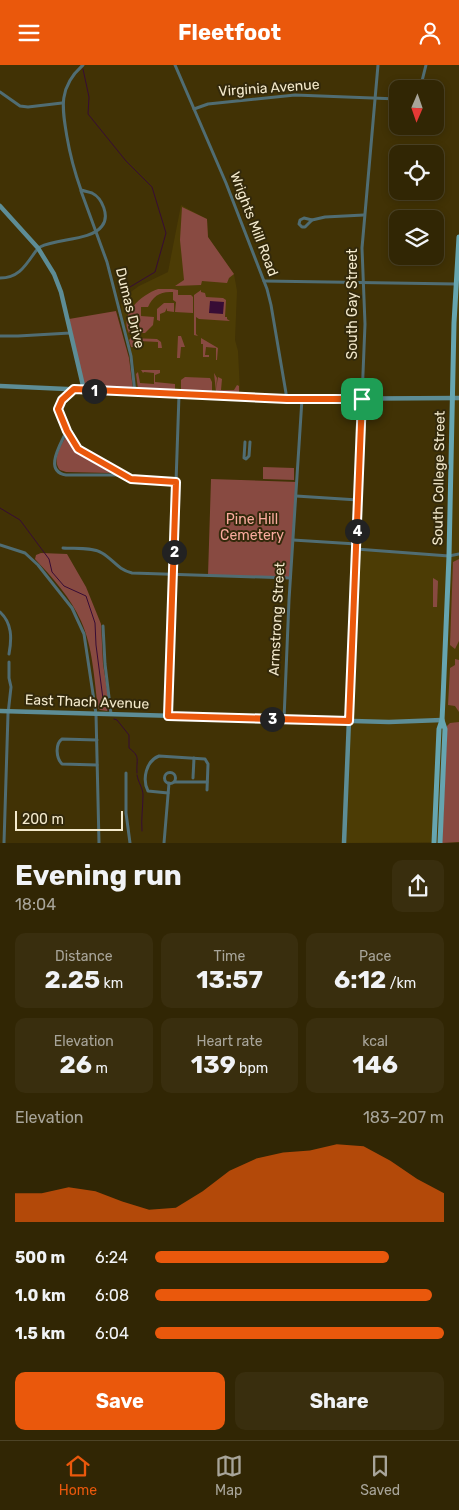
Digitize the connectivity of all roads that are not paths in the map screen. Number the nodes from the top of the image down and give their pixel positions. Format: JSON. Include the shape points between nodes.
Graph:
{"nodes":[{"id":1,"x":83,"y":65,"type":"edge"},
{"id":2,"x":175,"y":65,"type":"edge"},
{"id":3,"x":378,"y":65,"type":"edge"},
{"id":4,"x":426,"y":65,"type":"edge"},
{"id":5,"x":422,"y":80,"type":"edge"},
{"id":6,"x":0,"y":92,"type":"edge"},
{"id":7,"x":376,"y":97,"type":"junction"},
{"id":8,"x":389,"y":98,"type":"edge"},
{"id":9,"x":62,"y":103,"type":"junction"},
{"id":10,"x":194,"y":109,"type":"junction"},
{"id":11,"x":81,"y":190,"type":"junction"},
{"id":12,"x":0,"y":206,"type":"edge"},
{"id":13,"x":364,"y":215,"type":"junction"},
{"id":14,"x":312,"y":220,"type":"dead end"},
{"id":15,"x":96,"y":231,"type":"junction"},
{"id":16,"x":459,"y":237,"type":"edge"},
{"id":17,"x":38,"y":247,"type":"junction"},
{"id":18,"x":458,"y":256,"type":"edge"},
{"id":19,"x":0,"y":279,"type":"edge"},
{"id":20,"x":264,"y":281,"type":"junction"},
{"id":21,"x":364,"y":281,"type":"junction"},
{"id":22,"x":456,"y":283,"type":"junction"},
{"id":23,"x":70,"y":333,"type":"junction"},
{"id":24,"x":0,"y":336,"type":"edge"},
{"id":25,"x":0,"y":386,"type":"edge"},
{"id":26,"x":74,"y":389,"type":"junction"},
{"id":27,"x":84,"y":390,"type":"junction"},
{"id":28,"x":136,"y":393,"type":"junction"},
{"id":29,"x":179,"y":395,"type":"junction"},
{"id":30,"x":452,"y":398,"type":"junction"},
{"id":31,"x":287,"y":399,"type":"junction"},
{"id":32,"x":302,"y":399,"type":"junction"},
{"id":33,"x":362,"y":399,"type":"junction"},
{"id":34,"x":459,"y":399,"type":"edge"},
{"id":35,"x":67,"y":431,"type":"junction"},
{"id":36,"x":245,"y":442,"type":"dead end"},
{"id":37,"x":250,"y":442,"type":"dead end"},
{"id":38,"x":122,"y":475,"type":"junction"},
{"id":39,"x":176,"y":482,"type":"junction"},
{"id":40,"x":296,"y":496,"type":"junction"},
{"id":41,"x":358,"y":500,"type":"junction"},
{"id":42,"x":293,"y":540,"type":"junction"},
{"id":43,"x":0,"y":545,"type":"edge"},
{"id":44,"x":356,"y":547,"type":"junction"},
{"id":45,"x":63,"y":548,"type":"dead end"},
{"id":46,"x":459,"y":555,"type":"edge"},
{"id":47,"x":449,"y":556,"type":"junction"},
{"id":48,"x":174,"y":574,"type":"junction"},
{"id":49,"x":290,"y":578,"type":"junction"},
{"id":50,"x":0,"y":612,"type":"edge"},
{"id":51,"x":103,"y":625,"type":"dead end"},
{"id":52,"x":9,"y":654,"type":"dead end"},
{"id":53,"x":9,"y":662,"type":"dead end"},
{"id":54,"x":0,"y":711,"type":"edge"},
{"id":55,"x":8,"y":711,"type":"junction"},
{"id":56,"x":96,"y":713,"type":"junction"},
{"id":57,"x":111,"y":713,"type":"junction"},
{"id":58,"x":168,"y":716,"type":"junction"},
{"id":59,"x":284,"y":719,"type":"junction"},
{"id":60,"x":442,"y":720,"type":"junction"},
{"id":61,"x":349,"y":721,"type":"junction"},
{"id":62,"x":97,"y":740,"type":"junction"},
{"id":63,"x":194,"y":759,"type":"junction"},
{"id":64,"x":97,"y":765,"type":"junction"},
{"id":65,"x":126,"y":773,"type":"dead end"},
{"id":66,"x":193,"y":778,"type":"dead end"},
{"id":67,"x":207,"y":782,"type":"junction"},
{"id":68,"x":207,"y":790,"type":"dead end"},
{"id":69,"x":168,"y":793,"type":"junction"},
{"id":70,"x":4,"y":843,"type":"edge"},
{"id":71,"x":99,"y":843,"type":"edge"},
{"id":72,"x":130,"y":843,"type":"edge"},
{"id":73,"x":164,"y":843,"type":"edge"},
{"id":74,"x":344,"y":843,"type":"edge"},
{"id":75,"x":434,"y":843,"type":"edge"},
{"id":76,"x":440,"y":843,"type":"edge"}],
"edges":[{"from":1,"to":9,"type":"street","name":"Dumas Drive","via":[[69,82]]},
{"from":2,"to":10,"type":"street","name":"Wrights Mill Road"},
{"from":3,"to":7,"type":"street","name":"South Gay Street"},
{"from":4,"to":5,"type":"street"},
{"from":6,"to":9,"type":"street","via":[[20,106]]},
{"from":7,"to":8,"type":"street","name":"Virginia Avenue"},
{"from":7,"to":10,"type":"street","name":"Virginia Avenue","via":[[295,95],[208,104]]},
{"from":7,"to":13,"type":"street","name":"South Gay Street"},
{"from":9,"to":11,"type":"street","name":"Dumas Drive","via":[[71,159]]},
{"from":10,"to":20,"type":"street","name":"Wrights Mill Road"},
{"from":11,"to":15,"type":"street","name":"Dumas Drive"},
{"from":11,"to":15,"type":"street","via":[[93,194],[105,211],[104,223]]},
{"from":12,"to":17,"type":"street"},
{"from":13,"to":14,"type":"street"},
{"from":13,"to":21,"type":"street","name":"South Gay Street"},
{"from":15,"to":17,"type":"street"},
{"from":15,"to":28,"type":"street","name":"Dumas Drive","via":[[131,356]]},
{"from":16,"to":18,"type":"main road","name":"South College Street"},
{"from":17,"to":19,"type":"street","via":[[15,275]]},
{"from":17,"to":23,"type":"street","via":[[54,274]]},
{"from":18,"to":22,"type":"main road","name":"South College Street"},
{"from":20,"to":21,"type":"street"},
{"from":20,"to":31,"type":"street","name":"Wrights Mill Road","via":[[272,305]]},
{"from":21,"to":22,"type":"street"},
{"from":21,"to":33,"type":"street","name":"South Gay Street"},
{"from":22,"to":30,"type":"main road","name":"South College Street"},
{"from":23,"to":24,"type":"street"},
{"from":23,"to":27,"type":"street"},
{"from":25,"to":26,"type":"street"},
{"from":26,"to":27,"type":"street"},
{"from":26,"to":35,"type":"street","via":[[58,409]]},
{"from":27,"to":28,"type":"street"},
{"from":28,"to":29,"type":"street"},
{"from":29,"to":31,"type":"street"},
{"from":29,"to":39,"type":"street"},
{"from":30,"to":33,"type":"street"},
{"from":30,"to":34,"type":"street"},
{"from":30,"to":47,"type":"main road","name":"South College Street"},
{"from":31,"to":32,"type":"street"},
{"from":32,"to":33,"type":"street"},
{"from":32,"to":40,"type":"street","name":"Armstrong Street"},
{"from":33,"to":41,"type":"street","name":"South Gay Street"},
{"from":35,"to":38,"type":"street","via":[[78,449]]},
{"from":35,"to":38,"type":"street","via":[[54,462],[59,473]]},
{"from":36,"to":37,"type":"street","via":[[246,459]]},
{"from":38,"to":39,"type":"street","via":[[135,480]]},
{"from":39,"to":48,"type":"street"},
{"from":40,"to":41,"type":"street"},
{"from":40,"to":42,"type":"street","name":"Armstrong Street"},
{"from":41,"to":44,"type":"street","name":"South Gay Street"},
{"from":42,"to":44,"type":"street"},
{"from":42,"to":49,"type":"street","name":"Armstrong Street"},
{"from":43,"to":56,"type":"street","via":[[32,559],[72,608],[84,634]]},
{"from":44,"to":47,"type":"street"},
{"from":44,"to":61,"type":"street","name":"South Gay Street"},
{"from":45,"to":48,"type":"street","via":[[97,551],[132,573]]},
{"from":46,"to":47,"type":"street"},
{"from":47,"to":60,"type":"main road","name":"South College Street"},
{"from":48,"to":49,"type":"street"},
{"from":48,"to":58,"type":"street"},
{"from":49,"to":59,"type":"street","name":"Armstrong Street"},
{"from":50,"to":52,"type":"street","via":[[10,630]]},
{"from":51,"to":57,"type":"street"},
{"from":53,"to":55,"type":"street","via":[[11,687]]},
{"from":54,"to":55,"type":"street","name":"East Thach Avenue"},
{"from":55,"to":56,"type":"street","name":"East Thach Avenue"},
{"from":55,"to":70,"type":"street"},
{"from":56,"to":57,"type":"street","name":"East Thach Avenue"},
{"from":56,"to":62,"type":"street"},
{"from":57,"to":58,"type":"street","name":"East Thach Avenue"},
{"from":58,"to":59,"type":"street","name":"East Thach Avenue"},
{"from":59,"to":61,"type":"street","name":"East Thach Avenue"},
{"from":60,"to":61,"type":"street","name":"East Thach Avenue"},
{"from":60,"to":75,"type":"main road","name":"South College Street"},
{"from":60,"to":76,"type":"main road","name":"South College Street","via":[[445,729]]},
{"from":61,"to":74,"type":"street","name":"South Gay Street"},
{"from":62,"to":64,"type":"street"},
{"from":62,"to":64,"type":"street","via":[[62,739],[58,745],[58,757],[62,764]]},
{"from":63,"to":66,"type":"street"},
{"from":63,"to":67,"type":"street","via":[[207,761]]},
{"from":63,"to":69,"type":"street","via":[[159,757],[148,764],[148,791]]},
{"from":64,"to":71,"type":"street"},
{"from":65,"to":72,"type":"street"},
{"from":67,"to":68,"type":"street"},
{"from":67,"to":69,"type":"street","via":[[171,783]]},
{"from":69,"to":73,"type":"street"}]}
